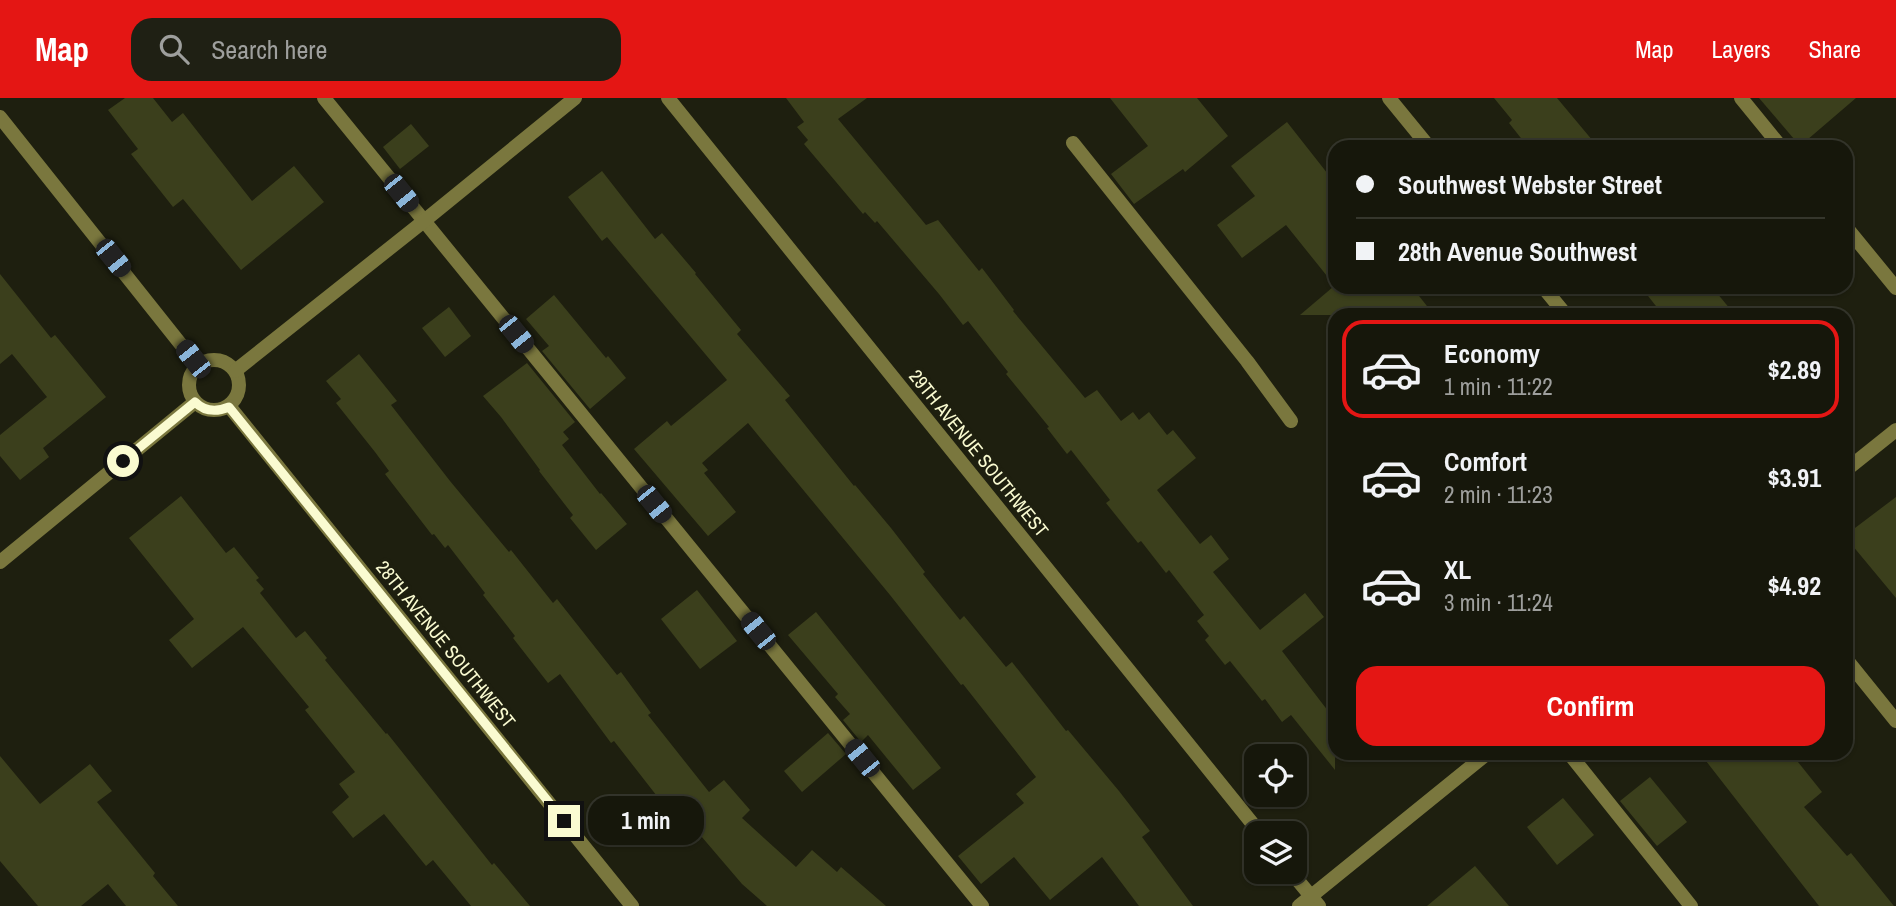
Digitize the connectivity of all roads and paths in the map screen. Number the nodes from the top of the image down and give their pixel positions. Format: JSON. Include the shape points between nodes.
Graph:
{"nodes":[{"id":1,"x":324,"y":98,"type":"edge"},
{"id":2,"x":575,"y":98,"type":"edge"},
{"id":3,"x":668,"y":98,"type":"edge"},
{"id":4,"x":1389,"y":98,"type":"edge"},
{"id":5,"x":1741,"y":98,"type":"edge"},
{"id":6,"x":0,"y":117,"type":"edge"},
{"id":7,"x":1423,"y":140,"type":"edge"},
{"id":8,"x":1775,"y":140,"type":"edge"},
{"id":9,"x":1073,"y":143,"type":"dead end"},
{"id":10,"x":424,"y":221,"type":"junction"},
{"id":11,"x":1853,"y":236,"type":"edge"},
{"id":12,"x":1896,"y":288,"type":"edge"},
{"id":13,"x":1550,"y":294,"type":"edge"},
{"id":14,"x":1560,"y":308,"type":"edge"},
{"id":15,"x":198,"y":366,"type":"junction"},
{"id":16,"x":235,"y":371,"type":"junction"},
{"id":17,"x":195,"y":402,"type":"junction"},
{"id":18,"x":229,"y":407,"type":"junction"},
{"id":19,"x":1290,"y":421,"type":"dead end"},
{"id":20,"x":1896,"y":430,"type":"edge"},
{"id":21,"x":1853,"y":464,"type":"edge"},
{"id":22,"x":0,"y":562,"type":"edge"},
{"id":23,"x":1853,"y":668,"type":"edge"},
{"id":24,"x":1896,"y":721,"type":"edge"},
{"id":25,"x":1480,"y":760,"type":"edge"},
{"id":26,"x":1574,"y":760,"type":"edge"},
{"id":27,"x":1249,"y":821,"type":"edge"},
{"id":28,"x":1298,"y":884,"type":"edge"},
{"id":29,"x":1310,"y":903,"type":"edge"},
{"id":30,"x":632,"y":906,"type":"edge"},
{"id":31,"x":982,"y":906,"type":"edge"},
{"id":32,"x":1691,"y":906,"type":"edge"}],
"edges":[{"from":1,"to":10,"type":"street"},
{"from":2,"to":10,"type":"street"},
{"from":3,"to":27,"type":"street","name":"29TH AVENUE SOUTHWEST"},
{"from":4,"to":7,"type":"street"},
{"from":5,"to":8,"type":"street"},
{"from":6,"to":15,"type":"street"},
{"from":9,"to":19,"type":"street"},
{"from":10,"to":16,"type":"street"},
{"from":10,"to":31,"type":"street"},
{"from":11,"to":12,"type":"street"},
{"from":13,"to":14,"type":"street"},
{"from":15,"to":16,"type":"street","via":[[219,360]]},
{"from":15,"to":17,"type":"street","via":[[189,382]]},
{"from":16,"to":18,"type":"street","via":[[240,391]]},
{"from":17,"to":18,"type":"street","via":[[205,410]]},
{"from":17,"to":22,"type":"street"},
{"from":18,"to":30,"type":"street","name":"28TH AVENUE SOUTHWEST"},
{"from":20,"to":21,"type":"street"},
{"from":23,"to":24,"type":"street"},
{"from":25,"to":29,"type":"street"},
{"from":26,"to":32,"type":"street"},
{"from":28,"to":29,"type":"street"}]}
